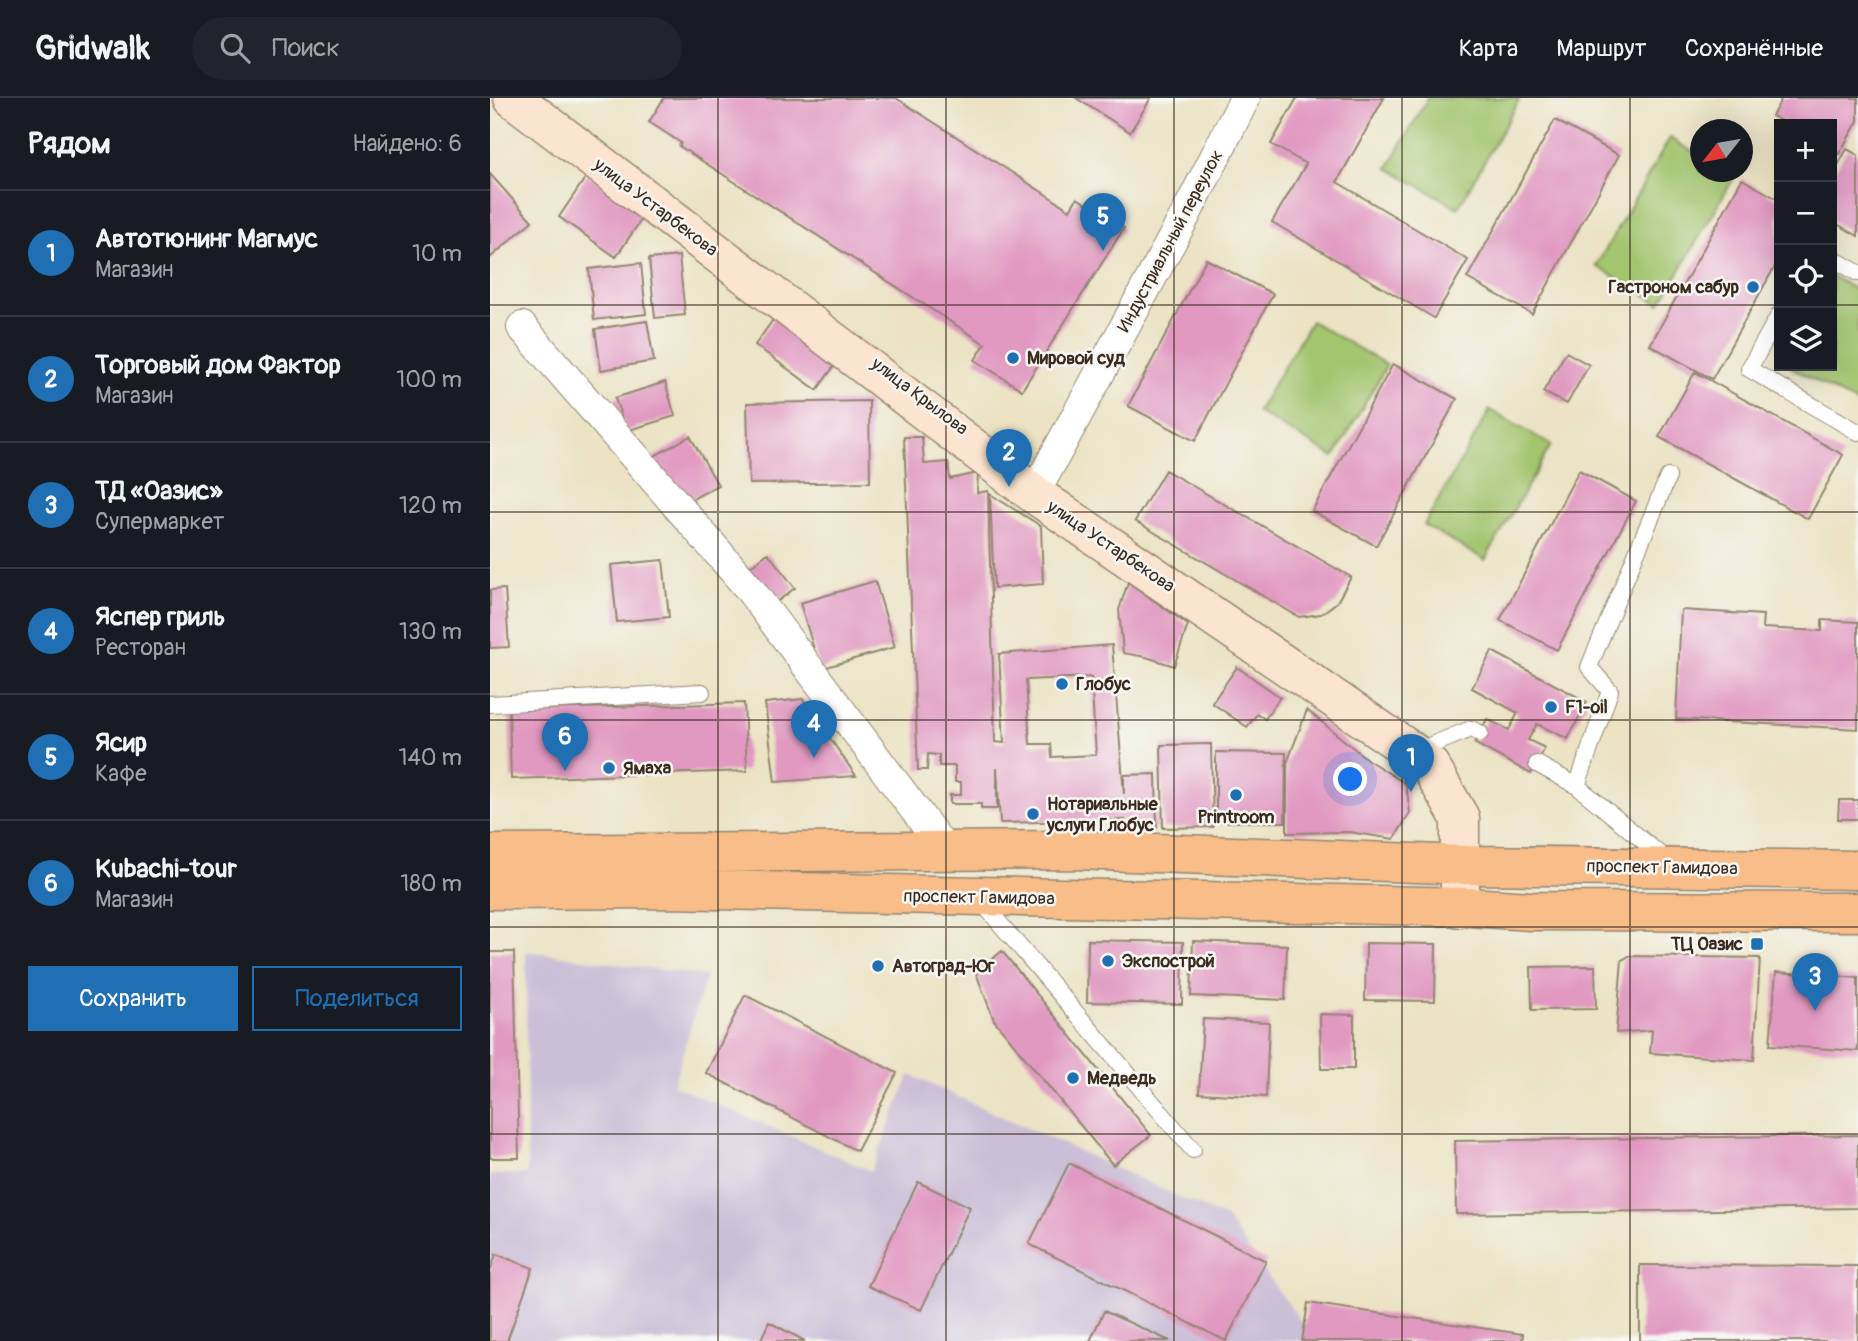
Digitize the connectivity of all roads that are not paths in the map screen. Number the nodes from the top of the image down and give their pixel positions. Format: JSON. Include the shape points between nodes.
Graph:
{"nodes":[{"id":1,"x":513,"y":98,"type":"edge"},
{"id":2,"x":531,"y":98,"type":"edge"},
{"id":3,"x":1245,"y":98,"type":"edge"},
{"id":4,"x":1837,"y":261,"type":"edge"},
{"id":5,"x":1858,"y":273,"type":"edge"},
{"id":6,"x":1774,"y":324,"type":"edge"},
{"id":7,"x":522,"y":327,"type":"dead end"},
{"id":8,"x":1858,"y":432,"type":"edge"},
{"id":9,"x":1668,"y":477,"type":"dead end"},
{"id":10,"x":1036,"y":490,"type":"junction"},
{"id":11,"x":702,"y":692,"type":"dead end"},
{"id":12,"x":490,"y":704,"type":"edge"},
{"id":13,"x":1480,"y":733,"type":"dead end"},
{"id":14,"x":1418,"y":751,"type":"junction"},
{"id":15,"x":1536,"y":764,"type":"dead end"},
{"id":16,"x":1577,"y":786,"type":"junction"},
{"id":17,"x":490,"y":843,"type":"edge"},
{"id":18,"x":945,"y":850,"type":"junction"},
{"id":19,"x":490,"y":854,"type":"edge"},
{"id":20,"x":1463,"y":864,"type":"junction"},
{"id":21,"x":1676,"y":868,"type":"junction"},
{"id":22,"x":670,"y":870,"type":"junction"},
{"id":23,"x":1858,"y":870,"type":"edge"},
{"id":24,"x":490,"y":890,"type":"edge"},
{"id":25,"x":977,"y":897,"type":"junction"},
{"id":26,"x":1464,"y":907,"type":"junction"},
{"id":27,"x":1858,"y":912,"type":"edge"},
{"id":28,"x":1193,"y":1150,"type":"dead end"}],
"edges":[{"from":1,"to":10,"type":"main road","name":"улица Устарбекова"},
{"from":2,"to":10,"type":"main road","name":"улица Крылова"},
{"from":3,"to":10,"type":"street","name":"Индустриальный переулок"},
{"from":4,"to":5,"type":"lane"},
{"from":6,"to":8,"type":"lane","via":[[1749,369]]},
{"from":7,"to":18,"type":"street","via":[[748,587]]},
{"from":9,"to":16,"type":"lane","via":[[1589,667],[1610,691]]},
{"from":10,"to":14,"type":"main road","name":"улица Крылова"},
{"from":11,"to":12,"type":"lane"},
{"from":13,"to":14,"type":"lane","via":[[1471,729]]},
{"from":14,"to":20,"type":"main road","name":"улица Крылова","via":[[1433,764],[1465,818]]},
{"from":15,"to":16,"type":"lane"},
{"from":16,"to":21,"type":"lane"},
{"from":17,"to":19,"type":"lane"},
{"from":18,"to":20,"type":"main road","name":"проспект Гамидова","via":[[1076,850]]},
{"from":18,"to":22,"type":"main road","name":"проспект Гамидова"},
{"from":19,"to":22,"type":"main road","name":"проспект Гамидова"},
{"from":20,"to":21,"type":"main road","name":"проспект Гамидова"},
{"from":20,"to":26,"type":"main road"},
{"from":21,"to":23,"type":"main road","name":"проспект Гамидова"},
{"from":22,"to":24,"type":"main road","name":"проспект Гамидова"},
{"from":22,"to":25,"type":"main road","name":"проспект Гамидова"},
{"from":25,"to":26,"type":"main road","name":"проспект Гамидова"},
{"from":25,"to":28,"type":"lane"},
{"from":26,"to":27,"type":"main road","name":"проспект Гамидова"}]}
